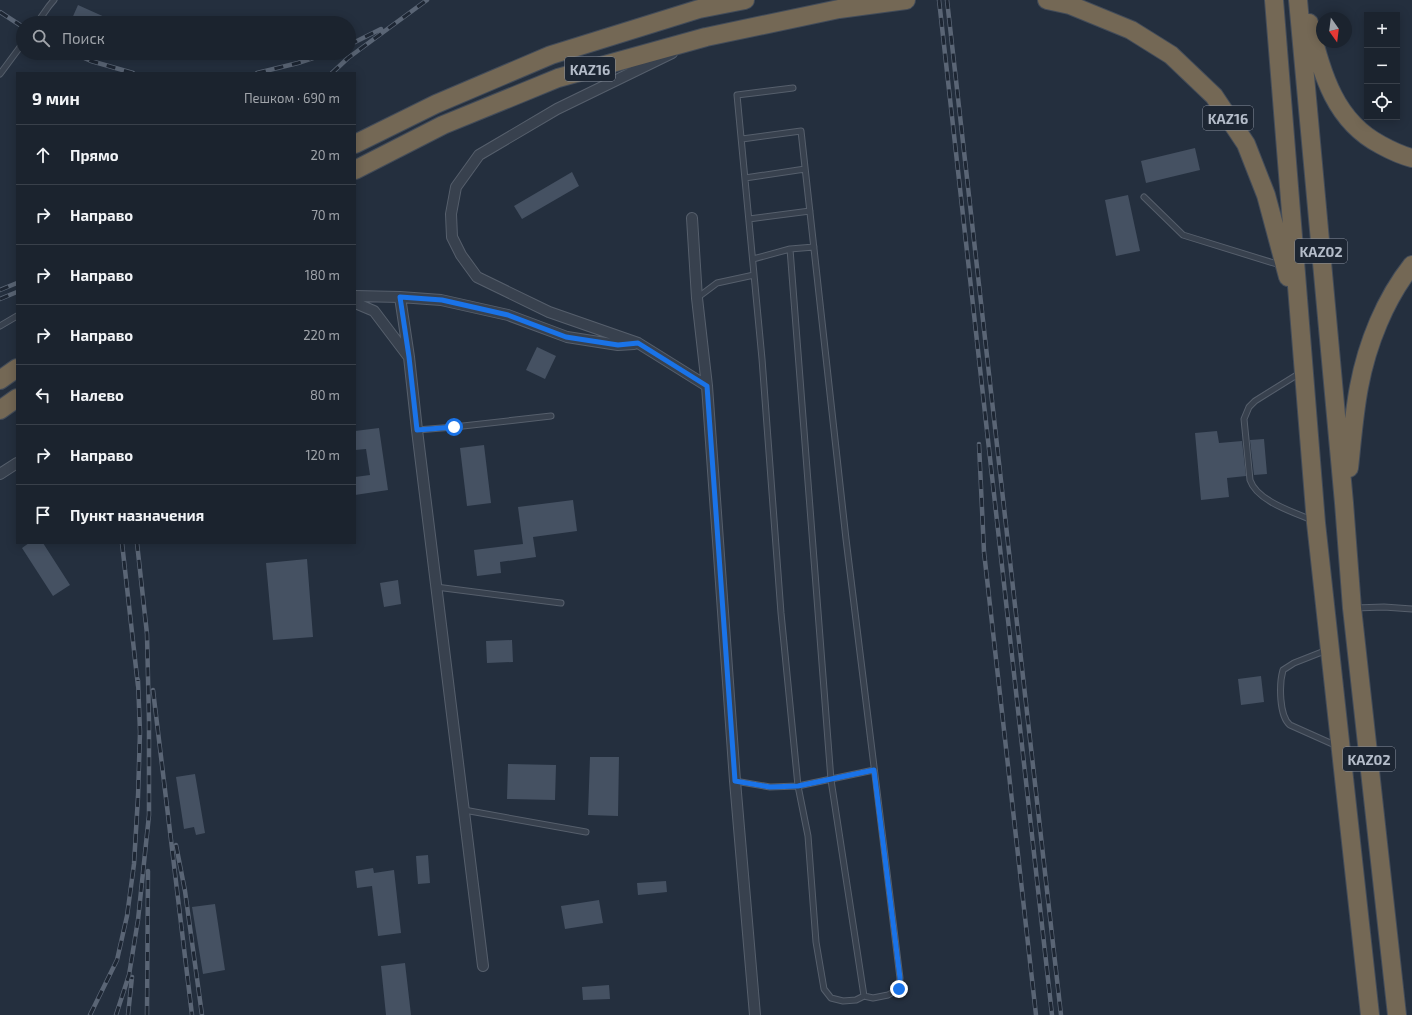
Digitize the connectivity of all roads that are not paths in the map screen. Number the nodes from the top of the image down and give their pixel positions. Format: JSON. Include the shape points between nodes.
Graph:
{"nodes":[{"id":1,"x":54,"y":0,"type":"edge"},
{"id":2,"x":745,"y":0,"type":"edge"},
{"id":3,"x":906,"y":0,"type":"edge"},
{"id":4,"x":1047,"y":0,"type":"edge"},
{"id":5,"x":1274,"y":0,"type":"edge"},
{"id":6,"x":1298,"y":0,"type":"edge"},
{"id":7,"x":1304,"y":0,"type":"edge"},
{"id":8,"x":42,"y":16,"type":"edge"},
{"id":9,"x":706,"y":37,"type":"junction"},
{"id":10,"x":16,"y":52,"type":"edge"},
{"id":11,"x":0,"y":74,"type":"edge"},
{"id":12,"x":793,"y":88,"type":"dead end"},
{"id":13,"x":742,"y":139,"type":"junction"},
{"id":14,"x":356,"y":144,"type":"edge"},
{"id":15,"x":1412,"y":158,"type":"edge"},
{"id":16,"x":356,"y":169,"type":"edge"},
{"id":17,"x":805,"y":169,"type":"junction"},
{"id":18,"x":745,"y":178,"type":"junction"},
{"id":19,"x":1144,"y":197,"type":"dead end"},
{"id":20,"x":810,"y":212,"type":"junction"},
{"id":21,"x":692,"y":218,"type":"dead end"},
{"id":22,"x":749,"y":219,"type":"junction"},
{"id":23,"x":814,"y":247,"type":"junction"},
{"id":24,"x":790,"y":249,"type":"junction"},
{"id":25,"x":752,"y":259,"type":"junction"},
{"id":26,"x":1412,"y":265,"type":"edge"},
{"id":27,"x":1285,"y":266,"type":"junction"},
{"id":28,"x":754,"y":275,"type":"junction"},
{"id":29,"x":356,"y":296,"type":"edge"},
{"id":30,"x":400,"y":297,"type":"junction"},
{"id":31,"x":697,"y":298,"type":"junction"},
{"id":32,"x":356,"y":303,"type":"edge"},
{"id":33,"x":16,"y":317,"type":"edge"},
{"id":34,"x":1300,"y":325,"type":"junction"},
{"id":35,"x":0,"y":326,"type":"edge"},
{"id":36,"x":638,"y":343,"type":"junction"},
{"id":37,"x":409,"y":357,"type":"junction"},
{"id":38,"x":16,"y":369,"type":"edge"},
{"id":39,"x":1304,"y":371,"type":"junction"},
{"id":40,"x":0,"y":380,"type":"edge"},
{"id":41,"x":707,"y":386,"type":"junction"},
{"id":42,"x":16,"y":399,"type":"edge"},
{"id":43,"x":0,"y":410,"type":"edge"},
{"id":44,"x":551,"y":416,"type":"dead end"},
{"id":45,"x":417,"y":430,"type":"junction"},
{"id":46,"x":16,"y":464,"type":"edge"},
{"id":47,"x":0,"y":474,"type":"edge"},
{"id":48,"x":1344,"y":503,"type":"junction"},
{"id":49,"x":1316,"y":523,"type":"junction"},
{"id":50,"x":436,"y":587,"type":"junction"},
{"id":51,"x":561,"y":603,"type":"dead end"},
{"id":52,"x":1352,"y":608,"type":"junction"},
{"id":53,"x":1412,"y":609,"type":"edge"},
{"id":54,"x":1330,"y":649,"type":"junction"},
{"id":55,"x":1341,"y":748,"type":"junction"},
{"id":56,"x":874,"y":770,"type":"junction"},
{"id":57,"x":831,"y":780,"type":"junction"},
{"id":58,"x":735,"y":781,"type":"junction"},
{"id":59,"x":798,"y":786,"type":"junction"},
{"id":60,"x":464,"y":810,"type":"junction"},
{"id":61,"x":586,"y":832,"type":"dead end"},
{"id":62,"x":484,"y":966,"type":"dead end"},
{"id":63,"x":864,"y":996,"type":"junction"},
{"id":64,"x":755,"y":1015,"type":"edge"},
{"id":65,"x":1370,"y":1015,"type":"edge"},
{"id":66,"x":1397,"y":1015,"type":"edge"}],
"edges":[{"from":1,"to":8,"type":"lane"},
{"from":2,"to":14,"type":"highway","number":"KAZ16","via":[[699,10],[551,55],[436,104]]},
{"from":3,"to":9,"type":"highway","number":"KAZ16","via":[[839,9]]},
{"from":4,"to":27,"type":"highway","number":"KAZ16","via":[[1070,6],[1131,30],[1171,56],[1214,96],[1246,144],[1266,195]]},
{"from":5,"to":34,"type":"highway","number":"KАZ02"},
{"from":6,"to":48,"type":"highway","number":"KАZ02"},
{"from":7,"to":15,"type":"highway","via":[[1320,63],[1338,106],[1368,138],[1400,156]]},
{"from":9,"to":16,"type":"highway","number":"KAZ16","via":[[558,78],[443,125]]},
{"from":9,"to":36,"type":"street","via":[[557,109],[479,155],[456,187],[451,214],[452,237],[477,277],[549,312]]},
{"from":10,"to":11,"type":"lane"},
{"from":12,"to":13,"type":"lane","via":[[738,95]]},
{"from":13,"to":17,"type":"lane","via":[[801,131]]},
{"from":13,"to":18,"type":"lane"},
{"from":17,"to":18,"type":"lane"},
{"from":17,"to":20,"type":"lane"},
{"from":18,"to":22,"type":"lane"},
{"from":19,"to":27,"type":"lane","via":[[1182,235]]},
{"from":20,"to":22,"type":"lane"},
{"from":20,"to":23,"type":"lane"},
{"from":21,"to":31,"type":"street"},
{"from":22,"to":25,"type":"lane"},
{"from":23,"to":24,"type":"lane"},
{"from":23,"to":56,"type":"lane"},
{"from":24,"to":25,"type":"lane"},
{"from":24,"to":57,"type":"lane"},
{"from":25,"to":28,"type":"lane"},
{"from":26,"to":48,"type":"highway","via":[[1386,307],[1365,362],[1359,388]]},
{"from":27,"to":34,"type":"highway","number":"KAZ16"},
{"from":28,"to":31,"type":"lane","via":[[717,283]]},
{"from":28,"to":59,"type":"lane","via":[[780,613]]},
{"from":29,"to":30,"type":"street"},
{"from":30,"to":36,"type":"street","via":[[442,300],[501,313],[566,337],[618,345]]},
{"from":30,"to":37,"type":"street"},
{"from":31,"to":41,"type":"street"},
{"from":32,"to":37,"type":"street","via":[[374,312]]},
{"from":33,"to":35,"type":"lane"},
{"from":34,"to":39,"type":"highway","number":"KАZ02"},
{"from":36,"to":41,"type":"street"},
{"from":37,"to":45,"type":"street"},
{"from":38,"to":40,"type":"highway"},
{"from":39,"to":49,"type":"highway","number":"KАZ02"},
{"from":39,"to":49,"type":"lane","via":[[1255,401],[1244,419],[1252,487],[1265,498]]},
{"from":41,"to":58,"type":"street"},
{"from":42,"to":43,"type":"highway"},
{"from":44,"to":45,"type":"lane"},
{"from":45,"to":50,"type":"street"},
{"from":46,"to":47,"type":"street"},
{"from":48,"to":52,"type":"highway","number":"KАZ02"},
{"from":49,"to":54,"type":"highway","number":"KАZ02"},
{"from":50,"to":51,"type":"lane"},
{"from":50,"to":60,"type":"street"},
{"from":52,"to":53,"type":"lane"},
{"from":52,"to":66,"type":"highway","number":"KАZ02"},
{"from":54,"to":55,"type":"highway","number":"KАZ02"},
{"from":54,"to":55,"type":"lane","via":[[1283,670],[1283,711],[1290,726]]},
{"from":55,"to":65,"type":"highway","number":"KАZ02"},
{"from":56,"to":57,"type":"lane"},
{"from":56,"to":63,"type":"lane","via":[[900,978],[899,989],[888,995],[873,998]]},
{"from":57,"to":59,"type":"lane"},
{"from":57,"to":63,"type":"lane"},
{"from":58,"to":59,"type":"lane","via":[[770,787]]},
{"from":58,"to":64,"type":"street"},
{"from":59,"to":63,"type":"lane","via":[[808,836],[816,942],[824,989],[831,998],[843,1001],[856,1000]]},
{"from":60,"to":61,"type":"lane"},
{"from":60,"to":62,"type":"street"}]}
